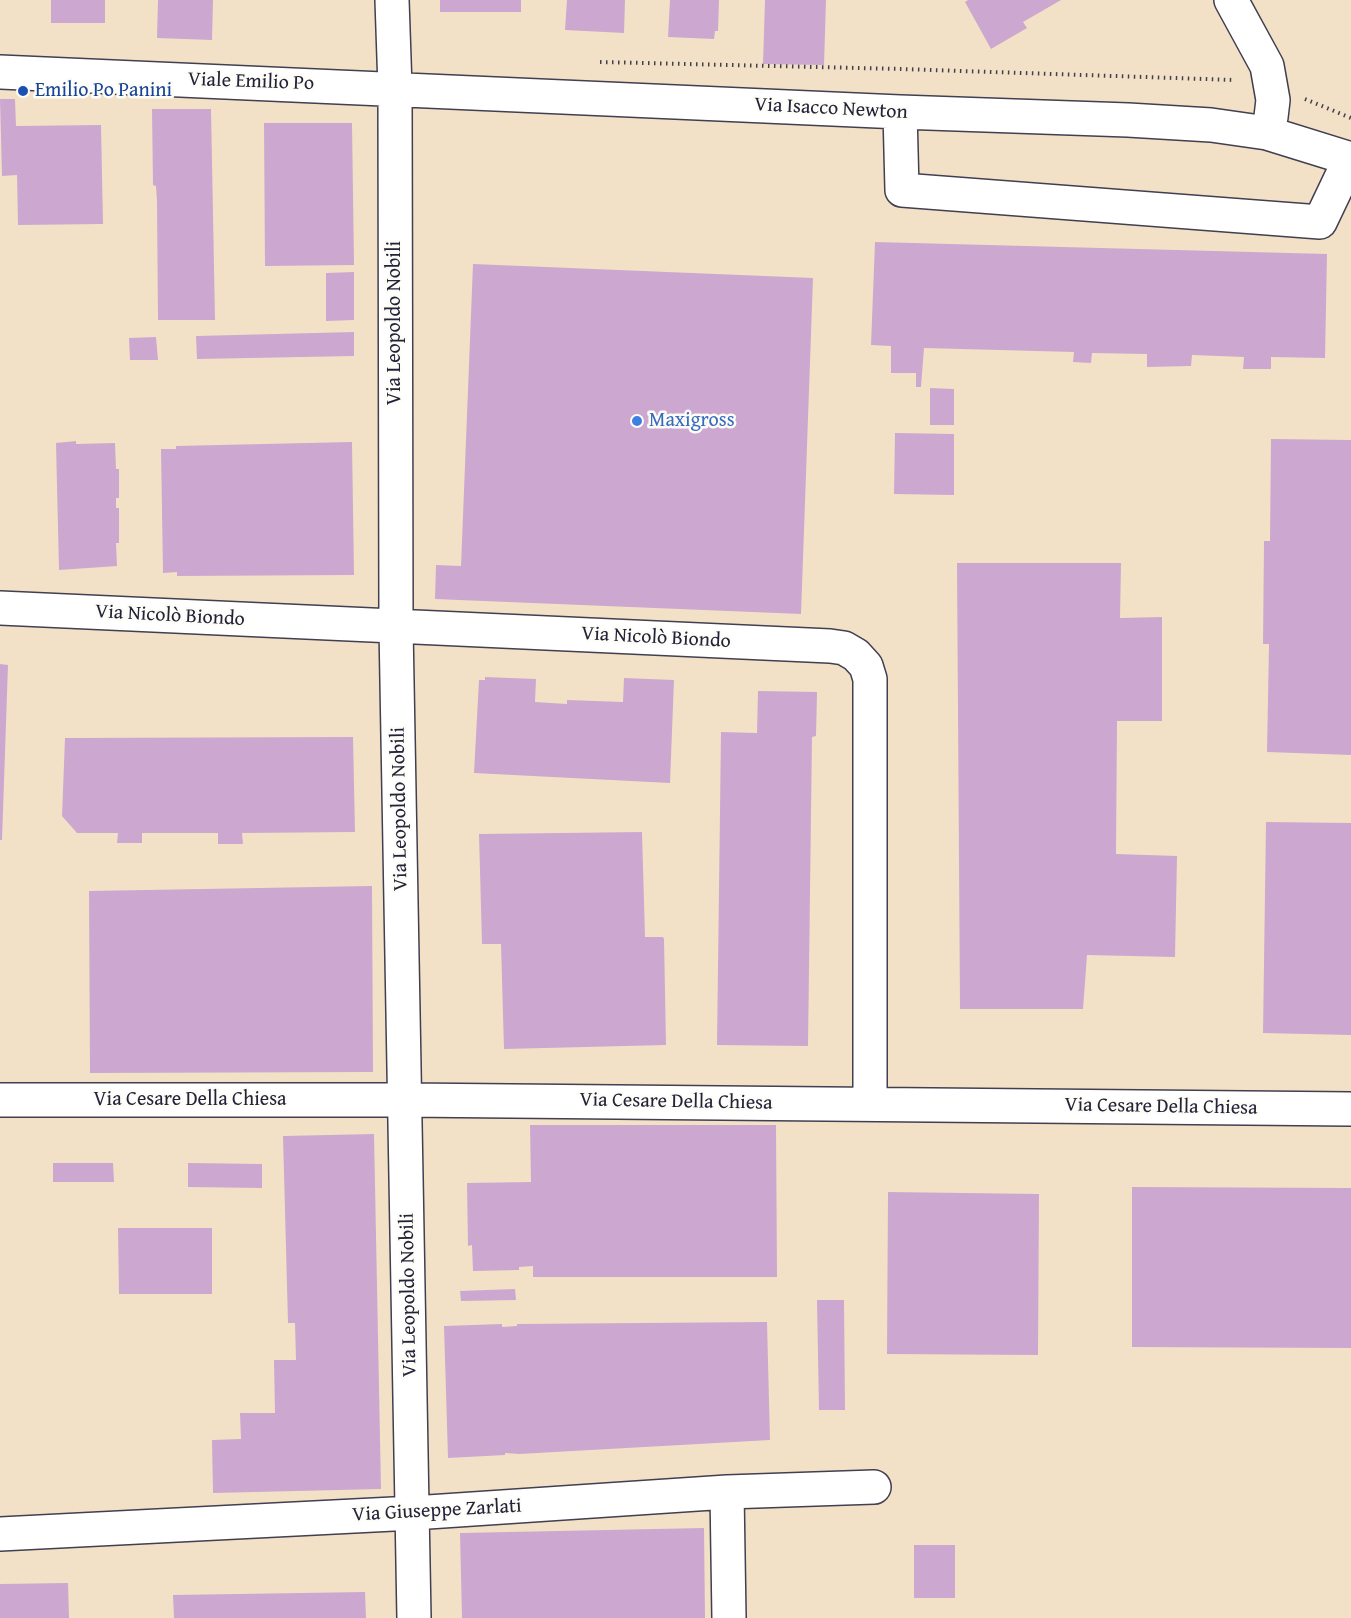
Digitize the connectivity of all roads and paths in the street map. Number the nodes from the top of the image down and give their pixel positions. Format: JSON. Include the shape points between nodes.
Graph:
{"nodes":[{"id":1,"x":392,"y":0,"type":"edge"},
{"id":2,"x":1231,"y":0,"type":"edge"},
{"id":3,"x":594,"y":62,"type":"dead end"},
{"id":4,"x":0,"y":72,"type":"edge"},
{"id":5,"x":1271,"y":84,"type":"junction"},
{"id":6,"x":395,"y":88,"type":"junction"},
{"id":7,"x":900,"y":112,"type":"junction"},
{"id":8,"x":1351,"y":118,"type":"edge"},
{"id":9,"x":1267,"y":133,"type":"junction"},
{"id":10,"x":1350,"y":159,"type":"edge"},
{"id":11,"x":0,"y":608,"type":"edge"},
{"id":12,"x":396,"y":627,"type":"junction"},
{"id":13,"x":0,"y":1100,"type":"edge"},
{"id":14,"x":406,"y":1100,"type":"junction"},
{"id":15,"x":870,"y":1104,"type":"junction"},
{"id":16,"x":1351,"y":1109,"type":"edge"},
{"id":17,"x":874,"y":1487,"type":"dead end"},
{"id":18,"x":727,"y":1492,"type":"junction"},
{"id":19,"x":413,"y":1513,"type":"junction"},
{"id":20,"x":0,"y":1534,"type":"edge"},
{"id":21,"x":414,"y":1618,"type":"edge"},
{"id":22,"x":729,"y":1618,"type":"edge"}],
"edges":[{"from":1,"to":6,"type":"street","name":"Via Leopoldo Nobili"},
{"from":2,"to":5,"type":"street","via":[[1263,57]]},
{"from":3,"to":5,"type":"path","via":[[982,71],[1249,80]]},
{"from":4,"to":6,"type":"street","name":"Viale Emilio Po"},
{"from":5,"to":8,"type":"path"},
{"from":5,"to":9,"type":"street"},
{"from":6,"to":7,"type":"street","name":"Via Isacco Newton"},
{"from":6,"to":12,"type":"street","name":"Via Leopoldo Nobili"},
{"from":7,"to":9,"type":"street","name":"Via Isacco Newton","via":[[1128,120]]},
{"from":7,"to":10,"type":"street","via":[[902,190],[1320,222]]},
{"from":9,"to":10,"type":"street","name":"Via Isacco Newton"},
{"from":11,"to":12,"type":"street","name":"Via Nicolò Biondo"},
{"from":12,"to":14,"type":"street","name":"Via Leopoldo Nobili"},
{"from":12,"to":15,"type":"street","name":"Via Nicolò Biondo","via":[[830,646],[856,655],[866,666],[870,679]]},
{"from":13,"to":14,"type":"street","name":"Via Cesare Della Chiesa"},
{"from":14,"to":15,"type":"street","name":"Via Cesare Della Chiesa"},
{"from":14,"to":19,"type":"street","name":"Via Leopoldo Nobili"},
{"from":15,"to":16,"type":"street","name":"Via Cesare Della Chiesa"},
{"from":17,"to":18,"type":"street","name":"Via Giuseppe Zarlati"},
{"from":18,"to":19,"type":"street","name":"Via Giuseppe Zarlati"},
{"from":18,"to":22,"type":"street"},
{"from":19,"to":20,"type":"street","name":"Via Giuseppe Zarlati"},
{"from":19,"to":21,"type":"street","name":"Via Leopoldo Nobili"}]}
